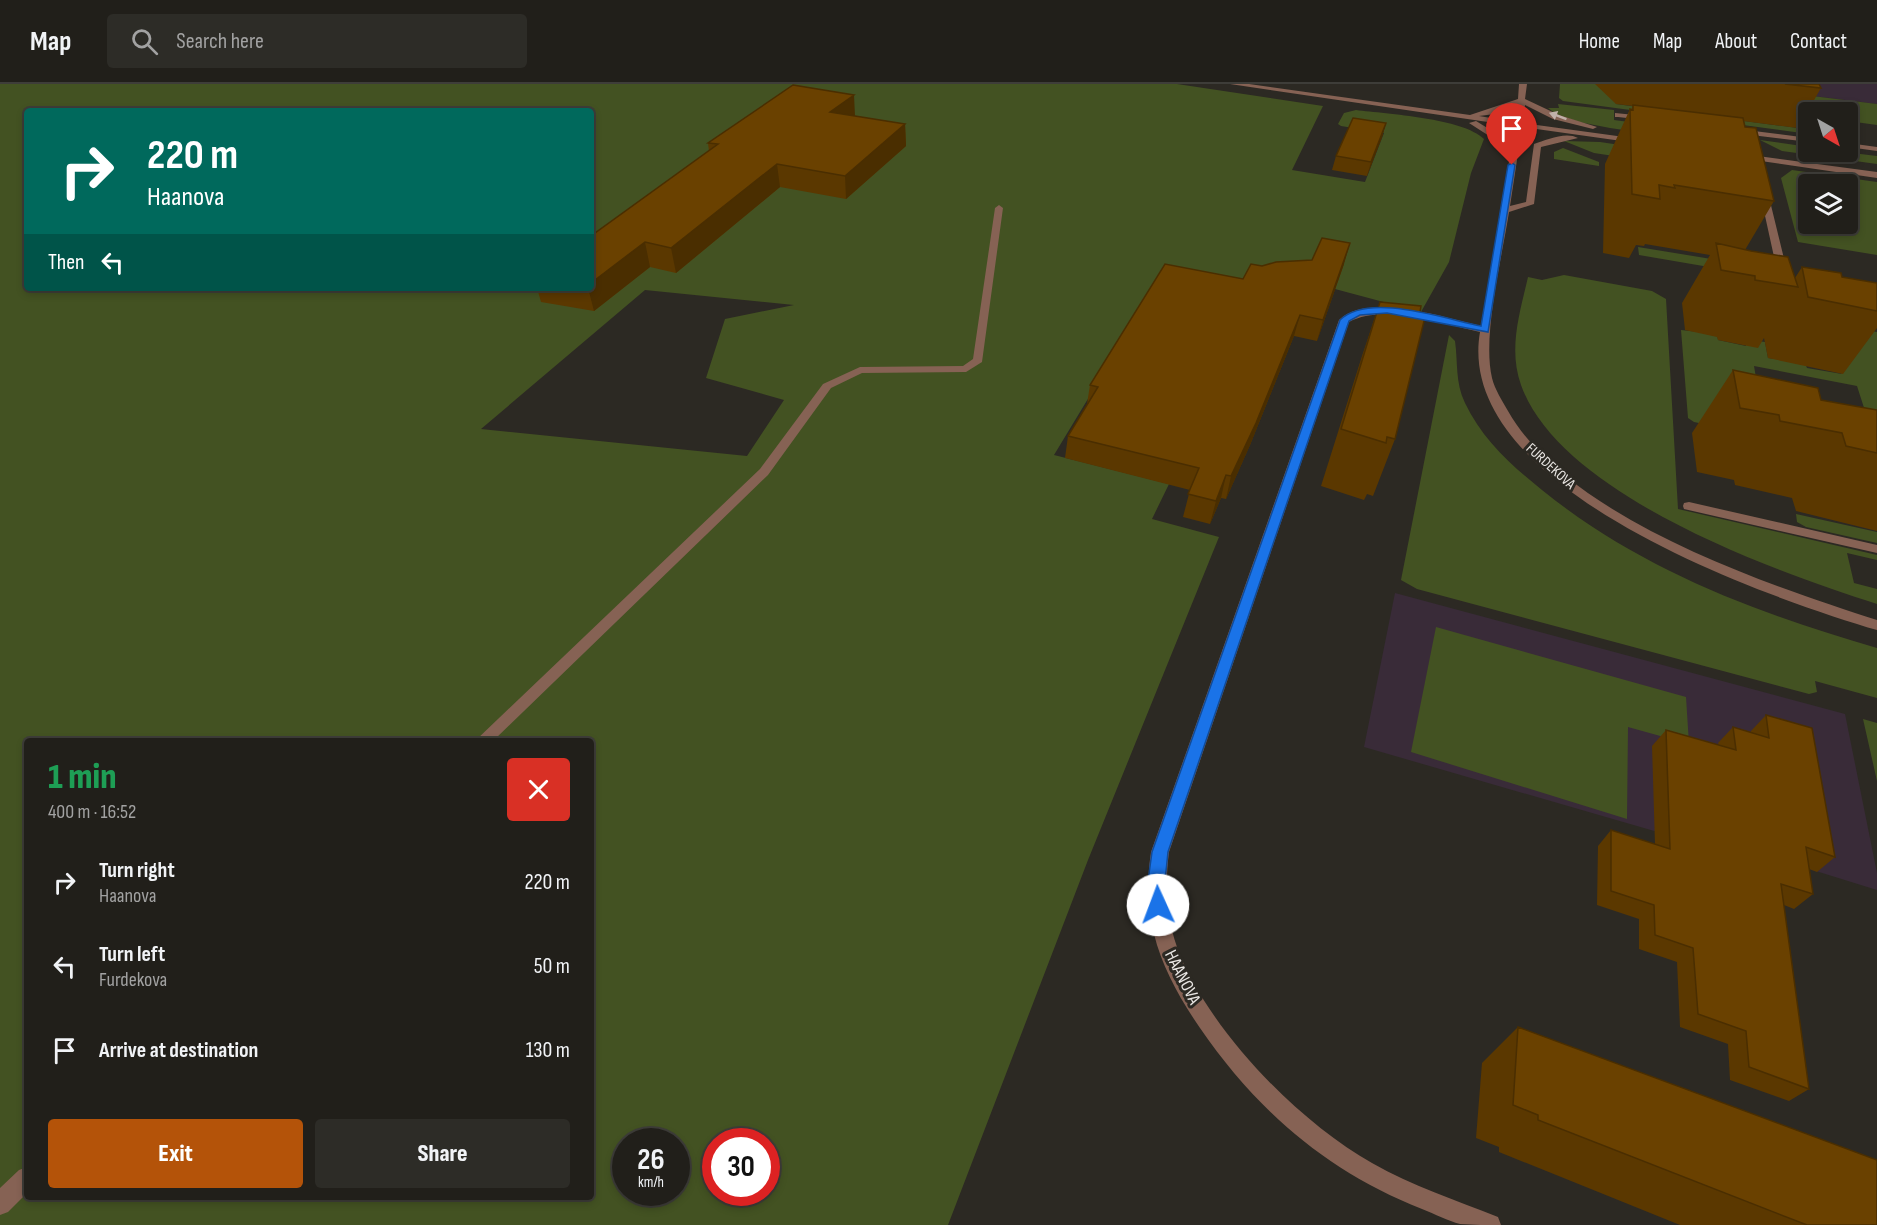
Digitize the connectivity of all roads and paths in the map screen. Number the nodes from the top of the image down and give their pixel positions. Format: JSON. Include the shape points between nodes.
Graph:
{"nodes":[{"id":1,"x":1234,"y":84,"type":"edge"},
{"id":2,"x":1523,"y":84,"type":"edge"},
{"id":3,"x":1521,"y":100,"type":"junction"},
{"id":4,"x":1618,"y":115,"type":"dead end"},
{"id":5,"x":1459,"y":117,"type":"junction"},
{"id":6,"x":1654,"y":120,"type":"edge"},
{"id":7,"x":1518,"y":125,"type":"junction"},
{"id":8,"x":1725,"y":129,"type":"edge"},
{"id":9,"x":1749,"y":132,"type":"junction"},
{"id":10,"x":1604,"y":136,"type":"junction"},
{"id":11,"x":1798,"y":139,"type":"edge"},
{"id":12,"x":1858,"y":146,"type":"edge"},
{"id":13,"x":1515,"y":149,"type":"junction"},
{"id":14,"x":1877,"y":149,"type":"edge"},
{"id":15,"x":1753,"y":150,"type":"junction"},
{"id":16,"x":1733,"y":154,"type":"edge"},
{"id":17,"x":1758,"y":168,"type":"edge"},
{"id":18,"x":1877,"y":175,"type":"edge"},
{"id":19,"x":1760,"y":180,"type":"edge"},
{"id":20,"x":999,"y":208,"type":"dead end"},
{"id":21,"x":1504,"y":210,"type":"junction"},
{"id":22,"x":1785,"y":284,"type":"edge"},
{"id":23,"x":1485,"y":330,"type":"junction"},
{"id":24,"x":1689,"y":506,"type":"dead end"},
{"id":25,"x":1877,"y":549,"type":"edge"},
{"id":26,"x":1877,"y":625,"type":"edge"},
{"id":27,"x":486,"y":738,"type":"edge"},
{"id":28,"x":24,"y":1182,"type":"edge"},
{"id":29,"x":0,"y":1204,"type":"edge"},
{"id":30,"x":1490,"y":1225,"type":"edge"}],
"edges":[{"from":1,"to":5,"type":"street"},
{"from":2,"to":3,"type":"street","name":"FURDEKOVA"},
{"from":3,"to":5,"type":"street","via":[[1492,112]]},
{"from":3,"to":7,"type":"street","name":"FURDEKOVA"},
{"from":10,"to":3,"type":"street","one_way":true,"via":[[1645,141],[1556,117]]},
{"from":4,"to":6,"type":"street"},
{"from":5,"to":7,"type":"street"},
{"from":5,"to":13,"type":"street","via":[[1487,129]]},
{"from":7,"to":10,"type":"street"},
{"from":7,"to":13,"type":"street","name":"FURDEKOVA"},
{"from":8,"to":9,"type":"street"},
{"from":9,"to":11,"type":"street"},
{"from":9,"to":15,"type":"street"},
{"from":10,"to":21,"type":"street","via":[[1554,140],[1537,146],[1530,204]]},
{"from":12,"to":14,"type":"street"},
{"from":13,"to":21,"type":"street","name":"FURDEKOVA"},
{"from":15,"to":16,"type":"street"},
{"from":15,"to":17,"type":"street"},
{"from":15,"to":18,"type":"street"},
{"from":19,"to":22,"type":"street"},
{"from":20,"to":27,"type":"street","via":[[978,360],[966,369],[860,370],[827,386],[764,472]]},
{"from":21,"to":23,"type":"street","name":"FURDEKOVA"},
{"from":23,"to":26,"type":"street","name":"FURDEKOVA","via":[[1485,372],[1495,402],[1533,452],[1572,486],[1633,526],[1704,563],[1773,591]]},
{"from":23,"to":30,"type":"street","name":"HAANOVA","via":[[1387,310],[1358,312],[1344,320],[1160,852],[1156,881],[1166,944],[1188,990],[1228,1048],[1280,1106],[1350,1163]]},
{"from":24,"to":25,"type":"street"},
{"from":28,"to":29,"type":"street"}]}
